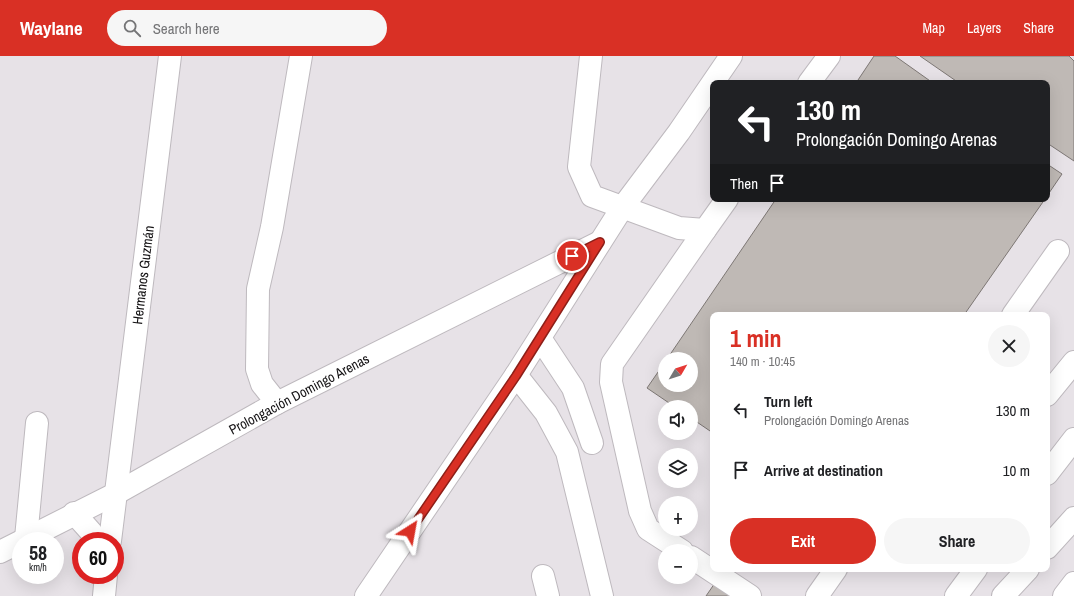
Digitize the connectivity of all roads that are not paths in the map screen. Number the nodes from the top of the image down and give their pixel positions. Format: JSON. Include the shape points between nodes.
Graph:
{"nodes":[{"id":1,"x":170,"y":56,"type":"edge"},
{"id":2,"x":301,"y":56,"type":"edge"},
{"id":3,"x":591,"y":56,"type":"edge"},
{"id":4,"x":731,"y":56,"type":"edge"},
{"id":5,"x":829,"y":56,"type":"edge"},
{"id":6,"x":715,"y":80,"type":"edge"},
{"id":7,"x":811,"y":80,"type":"edge"},
{"id":8,"x":710,"y":87,"type":"edge"},
{"id":9,"x":725,"y":202,"type":"edge"},
{"id":10,"x":622,"y":208,"type":"junction"},
{"id":11,"x":705,"y":230,"type":"junction"},
{"id":12,"x":600,"y":242,"type":"junction"},
{"id":13,"x":1058,"y":251,"type":"dead end"},
{"id":14,"x":1015,"y":312,"type":"edge"},
{"id":15,"x":540,"y":338,"type":"junction"},
{"id":16,"x":1074,"y":362,"type":"edge"},
{"id":17,"x":516,"y":376,"type":"junction"},
{"id":18,"x":1050,"y":391,"type":"edge"},
{"id":19,"x":277,"y":403,"type":"junction"},
{"id":20,"x":37,"y":423,"type":"dead end"},
{"id":21,"x":1074,"y":439,"type":"edge"},
{"id":22,"x":592,"y":443,"type":"dead end"},
{"id":23,"x":1050,"y":470,"type":"edge"},
{"id":24,"x":115,"y":494,"type":"junction"},
{"id":25,"x":74,"y":513,"type":"junction"},
{"id":26,"x":1074,"y":518,"type":"edge"},
{"id":27,"x":27,"y":532,"type":"edge"},
{"id":28,"x":38,"y":532,"type":"edge"},
{"id":29,"x":90,"y":532,"type":"edge"},
{"id":30,"x":111,"y":532,"type":"edge"},
{"id":31,"x":671,"y":544,"type":"edge"},
{"id":32,"x":1050,"y":545,"type":"edge"},
{"id":33,"x":12,"y":546,"type":"edge"},
{"id":34,"x":0,"y":552,"type":"edge"},
{"id":35,"x":698,"y":562,"type":"edge"},
{"id":36,"x":710,"y":570,"type":"edge"},
{"id":37,"x":714,"y":572,"type":"edge"},
{"id":38,"x":834,"y":572,"type":"edge"},
{"id":39,"x":974,"y":572,"type":"edge"},
{"id":40,"x":1025,"y":572,"type":"edge"},
{"id":41,"x":1074,"y":583,"type":"edge"},
{"id":42,"x":366,"y":596,"type":"edge"},
{"id":43,"x":602,"y":596,"type":"edge"},
{"id":44,"x":750,"y":596,"type":"edge"},
{"id":45,"x":817,"y":596,"type":"edge"},
{"id":46,"x":956,"y":596,"type":"edge"},
{"id":47,"x":1003,"y":596,"type":"edge"},
{"id":48,"x":1064,"y":596,"type":"edge"}],
"edges":[{"from":1,"to":24,"type":"street","name":"Hermanos Guzmán"},
{"from":2,"to":19,"type":"street","via":[[272,227],[258,289],[257,369],[262,384]]},
{"from":3,"to":10,"type":"street","via":[[579,167],[592,196]]},
{"from":4,"to":6,"type":"street"},
{"from":5,"to":7,"type":"street"},
{"from":8,"to":10,"type":"street"},
{"from":9,"to":11,"type":"street"},
{"from":10,"to":11,"type":"street","via":[[679,228]]},
{"from":10,"to":12,"type":"street"},
{"from":11,"to":31,"type":"street","via":[[612,364],[611,382],[640,511],[648,529]]},
{"from":12,"to":15,"type":"street"},
{"from":12,"to":19,"type":"street","name":"Prolongación Domingo Arenas"},
{"from":13,"to":14,"type":"street"},
{"from":15,"to":17,"type":"street"},
{"from":15,"to":22,"type":"street","via":[[573,388]]},
{"from":16,"to":18,"type":"street"},
{"from":17,"to":42,"type":"street"},
{"from":17,"to":43,"type":"street","via":[[546,413],[567,452]]},
{"from":19,"to":24,"type":"street","name":"Prolongación Domingo Arenas"},
{"from":20,"to":27,"type":"street"},
{"from":21,"to":23,"type":"street"},
{"from":24,"to":25,"type":"street","name":"Prolongación Domingo Arenas"},
{"from":24,"to":30,"type":"street","name":"Hermanos Guzmán"},
{"from":25,"to":28,"type":"street","name":"Prolongación Domingo Arenas"},
{"from":25,"to":29,"type":"street"},
{"from":26,"to":32,"type":"street"},
{"from":33,"to":34,"type":"street","name":"Prolongación Domingo Arenas"},
{"from":35,"to":36,"type":"street"},
{"from":37,"to":44,"type":"street"},
{"from":38,"to":45,"type":"street"},
{"from":39,"to":46,"type":"street"},
{"from":40,"to":47,"type":"street"},
{"from":41,"to":48,"type":"street"}]}
